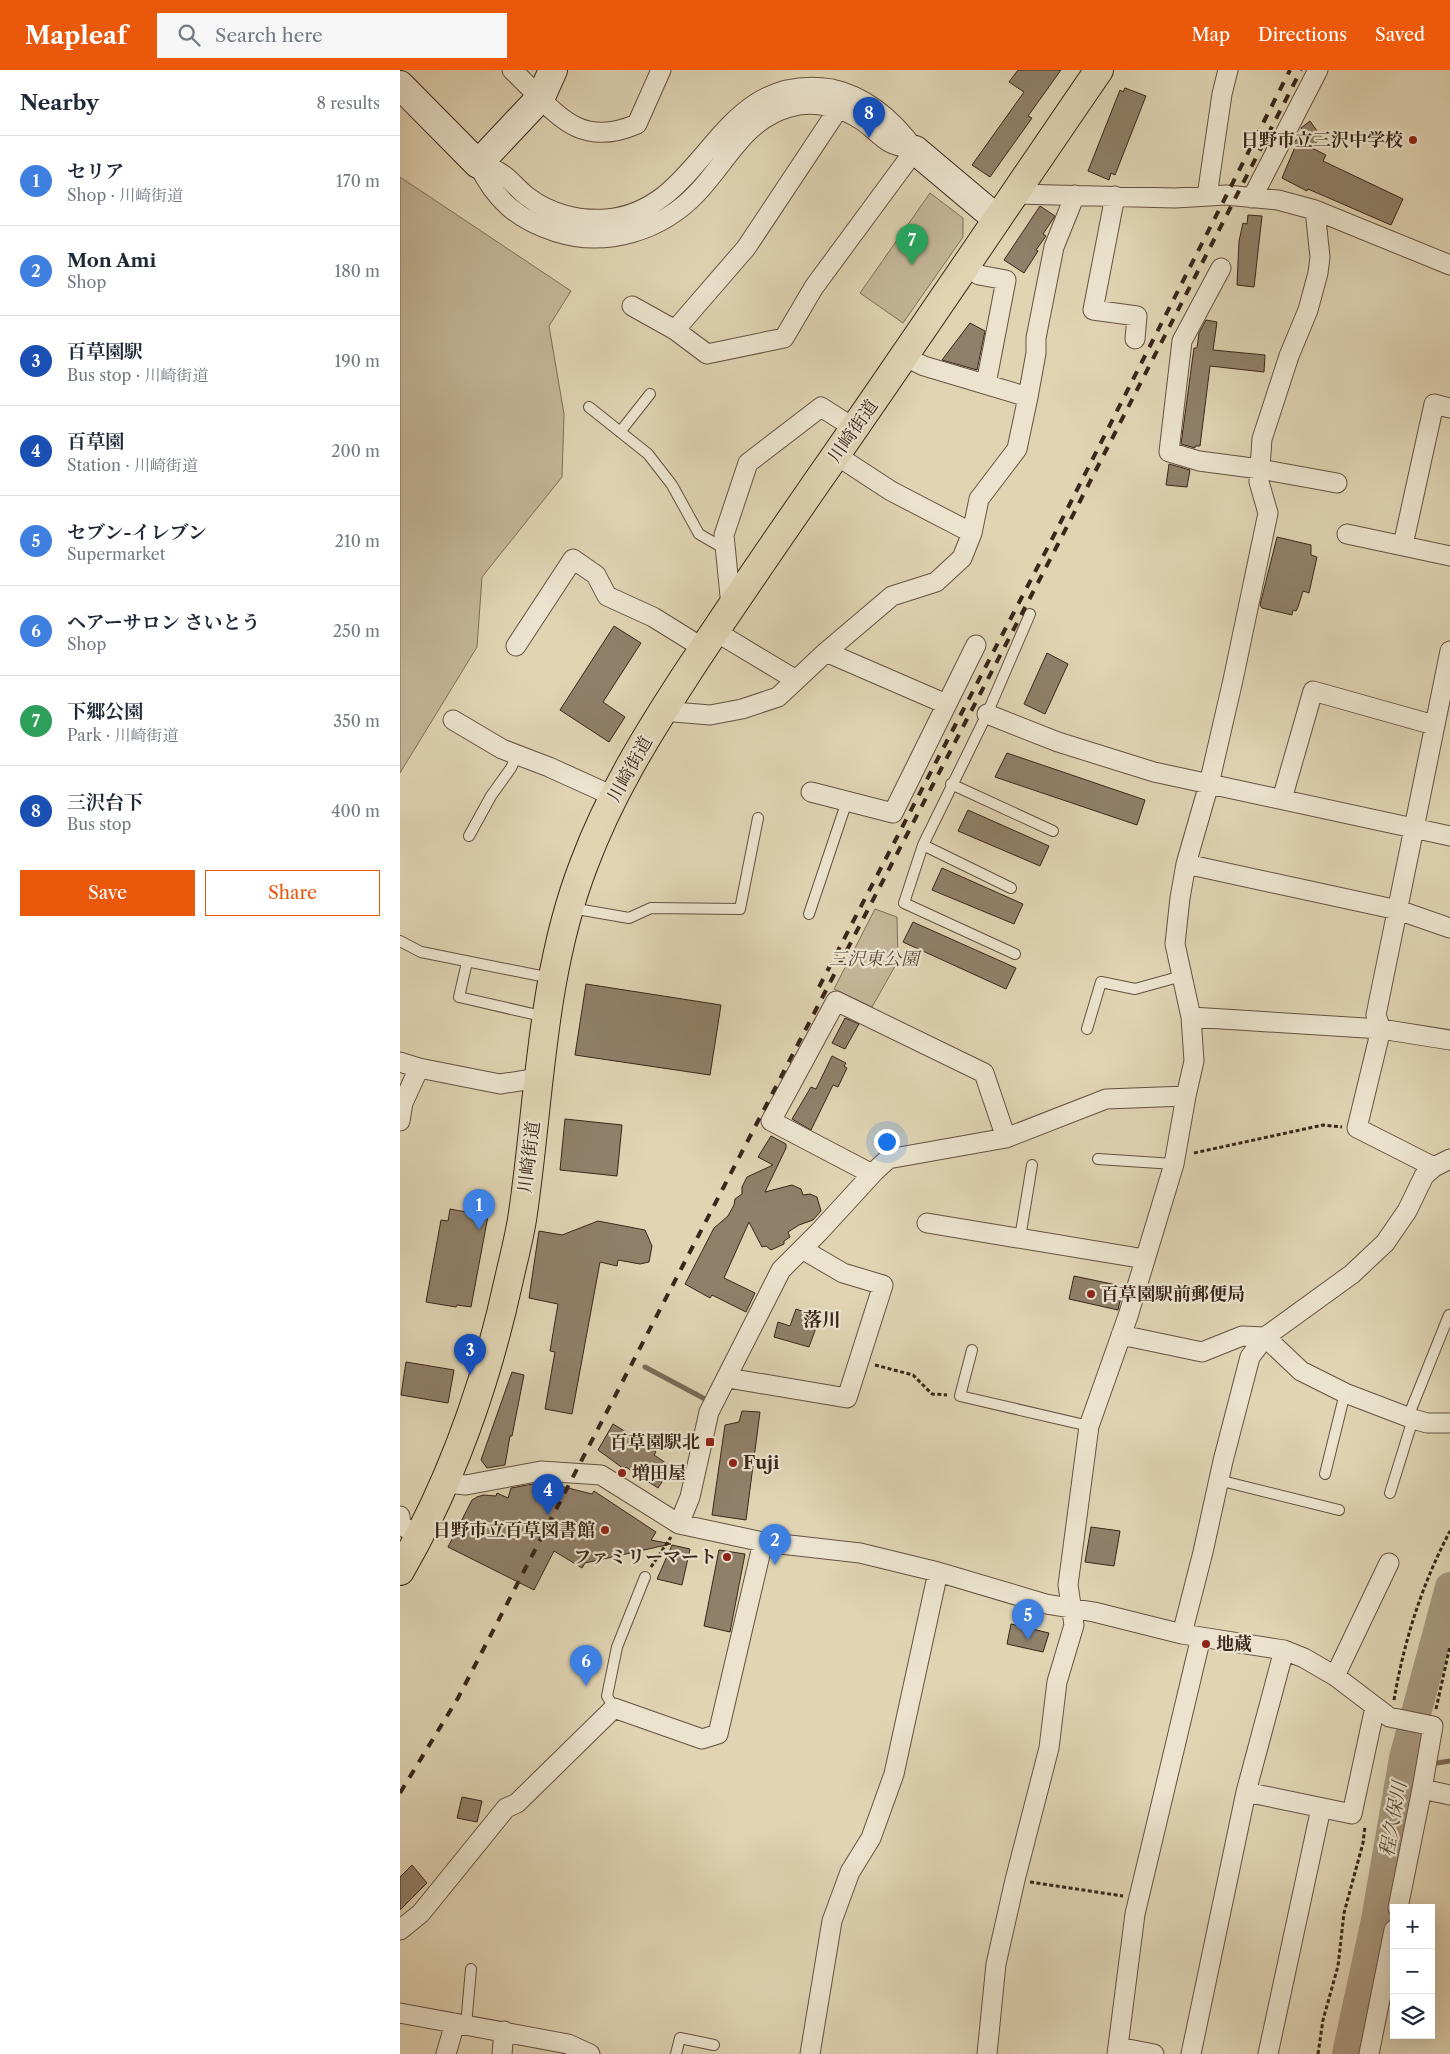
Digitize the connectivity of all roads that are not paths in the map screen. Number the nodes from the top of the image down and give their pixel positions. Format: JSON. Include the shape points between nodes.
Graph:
{"nodes":[{"id":1,"x":512,"y":70,"type":"edge"},
{"id":2,"x":553,"y":70,"type":"edge"},
{"id":3,"x":661,"y":70,"type":"edge"},
{"id":4,"x":1099,"y":70,"type":"edge"},
{"id":5,"x":1228,"y":70,"type":"edge"},
{"id":6,"x":1318,"y":70,"type":"edge"},
{"id":7,"x":400,"y":85,"type":"edge"},
{"id":8,"x":541,"y":97,"type":"junction"},
{"id":9,"x":839,"y":108,"type":"junction"},
{"id":10,"x":915,"y":150,"type":"junction"},
{"id":11,"x":478,"y":164,"type":"junction"},
{"id":12,"x":1014,"y":194,"type":"junction"},
{"id":13,"x":1075,"y":195,"type":"junction"},
{"id":14,"x":1116,"y":196,"type":"junction"},
{"id":15,"x":1207,"y":196,"type":"junction"},
{"id":16,"x":1252,"y":198,"type":"junction"},
{"id":17,"x":1315,"y":210,"type":"junction"},
{"id":18,"x":997,"y":219,"type":"junction"},
{"id":19,"x":966,"y":265,"type":"junction"},
{"id":20,"x":1450,"y":265,"type":"edge"},
{"id":21,"x":1221,"y":268,"type":"dead end"},
{"id":22,"x":632,"y":306,"type":"dead end"},
{"id":23,"x":675,"y":330,"type":"junction"},
{"id":24,"x":1135,"y":340,"type":"dead end"},
{"id":25,"x":905,"y":357,"type":"junction"},
{"id":26,"x":986,"y":384,"type":"junction"},
{"id":27,"x":650,"y":394,"type":"dead end"},
{"id":28,"x":1028,"y":397,"type":"junction"},
{"id":29,"x":589,"y":406,"type":"dead end"},
{"id":30,"x":1450,"y":408,"type":"edge"},
{"id":31,"x":854,"y":428,"type":"junction"},
{"id":32,"x":620,"y":432,"type":"junction"},
{"id":33,"x":836,"y":455,"type":"junction"},
{"id":34,"x":1260,"y":469,"type":"junction"},
{"id":35,"x":1337,"y":483,"type":"dead end"},
{"id":36,"x":972,"y":533,"type":"junction"},
{"id":37,"x":1347,"y":534,"type":"dead end"},
{"id":38,"x":1403,"y":545,"type":"junction"},
{"id":39,"x":725,"y":549,"type":"junction"},
{"id":40,"x":1450,"y":556,"type":"edge"},
{"id":41,"x":731,"y":606,"type":"junction"},
{"id":42,"x":1030,"y":614,"type":"dead end"},
{"id":43,"x":708,"y":639,"type":"junction"},
{"id":44,"x":976,"y":645,"type":"dead end"},
{"id":45,"x":516,"y":646,"type":"dead end"},
{"id":46,"x":1450,"y":651,"type":"edge"},
{"id":47,"x":826,"y":652,"type":"junction"},
{"id":48,"x":796,"y":680,"type":"junction"},
{"id":49,"x":946,"y":704,"type":"junction"},
{"id":50,"x":662,"y":711,"type":"junction"},
{"id":51,"x":987,"y":714,"type":"junction"},
{"id":52,"x":453,"y":720,"type":"dead end"},
{"id":53,"x":1434,"y":725,"type":"junction"},
{"id":54,"x":517,"y":755,"type":"junction"},
{"id":55,"x":951,"y":784,"type":"junction"},
{"id":56,"x":1209,"y":784,"type":"junction"},
{"id":57,"x":811,"y":792,"type":"dead end"},
{"id":58,"x":613,"y":796,"type":"junction"},
{"id":59,"x":1282,"y":799,"type":"junction"},
{"id":60,"x":847,"y":801,"type":"junction"},
{"id":61,"x":758,"y":818,"type":"dead end"},
{"id":62,"x":1413,"y":829,"type":"junction"},
{"id":63,"x":1053,"y":831,"type":"dead end"},
{"id":64,"x":468,"y":836,"type":"dead end"},
{"id":65,"x":1450,"y":836,"type":"edge"},
{"id":66,"x":923,"y":845,"type":"junction"},
{"id":67,"x":1186,"y":864,"type":"junction"},
{"id":68,"x":1011,"y":888,"type":"dead end"},
{"id":69,"x":569,"y":908,"type":"junction"},
{"id":70,"x":1398,"y":910,"type":"junction"},
{"id":71,"x":809,"y":914,"type":"dead end"},
{"id":72,"x":1450,"y":928,"type":"edge"},
{"id":73,"x":400,"y":941,"type":"edge"},
{"id":74,"x":1015,"y":954,"type":"dead end"},
{"id":75,"x":467,"y":962,"type":"junction"},
{"id":76,"x":1182,"y":976,"type":"junction"},
{"id":77,"x":552,"y":979,"type":"junction"},
{"id":78,"x":546,"y":1017,"type":"junction"},
{"id":79,"x":1191,"y":1017,"type":"junction"},
{"id":80,"x":1381,"y":1029,"type":"junction"},
{"id":81,"x":1087,"y":1030,"type":"dead end"},
{"id":82,"x":1450,"y":1040,"type":"edge"},
{"id":83,"x":400,"y":1062,"type":"edge"},
{"id":84,"x":419,"y":1068,"type":"junction"},
{"id":85,"x":538,"y":1078,"type":"junction"},
{"id":86,"x":1186,"y":1096,"type":"junction"},
{"id":87,"x":400,"y":1121,"type":"edge"},
{"id":88,"x":1006,"y":1138,"type":"junction"},
{"id":89,"x":1098,"y":1159,"type":"dead end"},
{"id":90,"x":1175,"y":1160,"type":"junction"},
{"id":91,"x":1442,"y":1163,"type":"edge"},
{"id":92,"x":1032,"y":1165,"type":"dead end"},
{"id":93,"x":872,"y":1174,"type":"junction"},
{"id":94,"x":927,"y":1223,"type":"dead end"},
{"id":95,"x":1020,"y":1238,"type":"junction"},
{"id":96,"x":802,"y":1250,"type":"junction"},
{"id":97,"x":1145,"y":1259,"type":"junction"},
{"id":98,"x":1449,"y":1315,"type":"edge"},
{"id":99,"x":1121,"y":1335,"type":"junction"},
{"id":100,"x":1265,"y":1337,"type":"junction"},
{"id":101,"x":972,"y":1350,"type":"dead end"},
{"id":102,"x":728,"y":1378,"type":"junction"},
{"id":103,"x":1345,"y":1393,"type":"junction"},
{"id":104,"x":1411,"y":1418,"type":"junction"},
{"id":105,"x":1450,"y":1423,"type":"edge"},
{"id":106,"x":1089,"y":1426,"type":"junction"},
{"id":107,"x":1325,"y":1474,"type":"dead end"},
{"id":108,"x":1218,"y":1480,"type":"junction"},
{"id":109,"x":445,"y":1483,"type":"junction"},
{"id":110,"x":1390,"y":1493,"type":"dead end"},
{"id":111,"x":1339,"y":1510,"type":"dead end"},
{"id":112,"x":400,"y":1516,"type":"edge"},
{"id":113,"x":673,"y":1530,"type":"junction"},
{"id":114,"x":762,"y":1542,"type":"junction"},
{"id":115,"x":408,"y":1552,"type":"edge"},
{"id":116,"x":1389,"y":1564,"type":"dead end"},
{"id":117,"x":938,"y":1572,"type":"junction"},
{"id":118,"x":645,"y":1577,"type":"dead end"},
{"id":119,"x":1071,"y":1608,"type":"junction"},
{"id":120,"x":1182,"y":1634,"type":"junction"},
{"id":121,"x":1201,"y":1637,"type":"junction"},
{"id":122,"x":1284,"y":1650,"type":"junction"},
{"id":123,"x":1335,"y":1676,"type":"junction"},
{"id":124,"x":614,"y":1708,"type":"junction"},
{"id":125,"x":1382,"y":1712,"type":"junction"},
{"id":126,"x":1422,"y":1789,"type":"junction"},
{"id":127,"x":1246,"y":1792,"type":"junction"},
{"id":128,"x":1450,"y":1795,"type":"edge"},
{"id":129,"x":1321,"y":1808,"type":"junction"},
{"id":130,"x":1399,"y":1904,"type":"edge"},
{"id":131,"x":400,"y":1930,"type":"edge"},
{"id":132,"x":1390,"y":1949,"type":"edge"},
{"id":133,"x":471,"y":1969,"type":"dead end"},
{"id":134,"x":400,"y":2013,"type":"edge"},
{"id":135,"x":461,"y":2024,"type":"junction"},
{"id":136,"x":504,"y":2031,"type":"junction"},
{"id":137,"x":714,"y":2045,"type":"dead end"},
{"id":138,"x":1118,"y":2050,"type":"edge"},
{"id":139,"x":446,"y":2054,"type":"edge"},
{"id":140,"x":502,"y":2054,"type":"edge"},
{"id":141,"x":590,"y":2054,"type":"edge"},
{"id":142,"x":676,"y":2054,"type":"edge"},
{"id":143,"x":810,"y":2054,"type":"edge"},
{"id":144,"x":987,"y":2054,"type":"edge"},
{"id":145,"x":1154,"y":2054,"type":"edge"},
{"id":146,"x":1191,"y":2054,"type":"edge"},
{"id":147,"x":1268,"y":2054,"type":"edge"},
{"id":148,"x":1369,"y":2054,"type":"edge"}],
"edges":[{"from":1,"to":8,"type":"street"},
{"from":2,"to":8,"type":"street"},
{"from":3,"to":8,"type":"street","via":[[637,124],[618,132],[598,133],[574,127],[557,115]]},
{"from":4,"to":12,"type":"main road","name":"川崎街道"},
{"from":5,"to":15,"type":"street"},
{"from":6,"to":16,"type":"street"},
{"from":7,"to":11,"type":"street"},
{"from":8,"to":11,"type":"street"},
{"from":9,"to":10,"type":"street","via":[[890,143]]},
{"from":9,"to":11,"type":"street","via":[[792,106],[767,115],[747,130],[697,193],[670,216],[634,233],[606,238],[572,237],[540,227],[516,213],[489,187]]},
{"from":9,"to":23,"type":"street","via":[[746,248]]},
{"from":10,"to":11,"type":"street","via":[[899,128],[871,105],[848,93],[821,87],[791,87],[760,96],[736,113],[680,181],[657,201],[631,214],[606,219],[576,218],[549,210],[528,197],[500,172]]},
{"from":10,"to":18,"type":"street"},
{"from":10,"to":23,"type":"street","via":[[814,287],[784,338],[707,354]]},
{"from":12,"to":13,"type":"street"},
{"from":12,"to":18,"type":"main road","name":"川崎街道"},
{"from":13,"to":14,"type":"street"},
{"from":13,"to":28,"type":"street","via":[[1054,246]]},
{"from":14,"to":15,"type":"street"},
{"from":14,"to":24,"type":"street","via":[[1093,310],[1137,316]]},
{"from":15,"to":16,"type":"street"},
{"from":16,"to":17,"type":"street","via":[[1278,200]]},
{"from":17,"to":20,"type":"street"},
{"from":17,"to":34,"type":"street","via":[[1320,257],[1315,287],[1262,440]]},
{"from":18,"to":19,"type":"main road","name":"川崎街道"},
{"from":19,"to":25,"type":"main road","name":"川崎街道"},
{"from":19,"to":26,"type":"street","via":[[979,275],[1006,280]]},
{"from":21,"to":34,"type":"street","via":[[1182,341],[1169,452],[1200,461]]},
{"from":22,"to":23,"type":"street"},
{"from":25,"to":26,"type":"street","via":[[924,366]]},
{"from":25,"to":31,"type":"main road","name":"川崎街道"},
{"from":26,"to":28,"type":"street"},
{"from":27,"to":32,"type":"lane"},
{"from":28,"to":36,"type":"street","via":[[1017,449],[979,499]]},
{"from":29,"to":32,"type":"lane"},
{"from":30,"to":38,"type":"street","via":[[1434,404]]},
{"from":31,"to":33,"type":"main road","name":"川崎街道"},
{"from":31,"to":39,"type":"street","via":[[821,407],[748,463],[724,535]]},
{"from":32,"to":39,"type":"lane","via":[[648,454],[672,486],[699,534]]},
{"from":33,"to":36,"type":"street","via":[[891,491]]},
{"from":33,"to":41,"type":"main road","name":"川崎街道"},
{"from":34,"to":35,"type":"street"},
{"from":34,"to":56,"type":"street","via":[[1259,482],[1268,513]]},
{"from":36,"to":47,"type":"street","via":[[962,558],[936,582],[892,596]]},
{"from":37,"to":38,"type":"street"},
{"from":38,"to":40,"type":"street"},
{"from":39,"to":41,"type":"street"},
{"from":41,"to":43,"type":"main road","name":"川崎街道"},
{"from":42,"to":51,"type":"lane"},
{"from":43,"to":45,"type":"street","via":[[607,596],[596,575],[573,559]]},
{"from":43,"to":48,"type":"street"},
{"from":43,"to":50,"type":"main road","name":"川崎街道"},
{"from":44,"to":49,"type":"street"},
{"from":46,"to":53,"type":"street"},
{"from":47,"to":48,"type":"street"},
{"from":47,"to":49,"type":"street"},
{"from":48,"to":50,"type":"street","via":[[778,697],[742,709],[710,715]]},
{"from":49,"to":60,"type":"street","via":[[893,813]]},
{"from":50,"to":58,"type":"main road","name":"川崎街道"},
{"from":51,"to":55,"type":"lane"},
{"from":51,"to":56,"type":"street","via":[[1058,742],[1154,772]]},
{"from":52,"to":54,"type":"street"},
{"from":53,"to":59,"type":"street","via":[[1313,691]]},
{"from":53,"to":62,"type":"street"},
{"from":54,"to":58,"type":"street"},
{"from":54,"to":64,"type":"lane"},
{"from":55,"to":63,"type":"lane"},
{"from":55,"to":66,"type":"lane"},
{"from":56,"to":59,"type":"street"},
{"from":56,"to":67,"type":"street"},
{"from":57,"to":60,"type":"street"},
{"from":58,"to":69,"type":"main road","name":"川崎街道"},
{"from":59,"to":62,"type":"street"},
{"from":60,"to":71,"type":"lane"},
{"from":61,"to":69,"type":"lane","via":[[740,909],[652,908],[629,918]]},
{"from":62,"to":65,"type":"street"},
{"from":62,"to":70,"type":"street"},
{"from":66,"to":68,"type":"lane"},
{"from":66,"to":74,"type":"lane","via":[[904,903]]},
{"from":67,"to":70,"type":"street"},
{"from":67,"to":76,"type":"street","via":[[1175,944]]},
{"from":69,"to":77,"type":"main road","name":"川崎街道"},
{"from":70,"to":72,"type":"street"},
{"from":70,"to":80,"type":"street","via":[[1376,1015]]},
{"from":73,"to":75,"type":"lane","via":[[421,952]]},
{"from":75,"to":77,"type":"lane"},
{"from":75,"to":78,"type":"lane","via":[[459,997]]},
{"from":76,"to":79,"type":"street"},
{"from":76,"to":81,"type":"lane","via":[[1135,989],[1101,982]]},
{"from":77,"to":78,"type":"main road","name":"川崎街道"},
{"from":78,"to":85,"type":"main road","name":"川崎街道"},
{"from":79,"to":80,"type":"street"},
{"from":79,"to":86,"type":"street","via":[[1194,1061]]},
{"from":80,"to":82,"type":"street"},
{"from":80,"to":91,"type":"street","via":[[1357,1128]]},
{"from":83,"to":84,"type":"street"},
{"from":84,"to":85,"type":"street","via":[[500,1084]]},
{"from":84,"to":87,"type":"street"},
{"from":85,"to":109,"type":"main road","name":"川崎街道","via":[[522,1217],[502,1310],[468,1422]]},
{"from":86,"to":88,"type":"street","via":[[1106,1099]]},
{"from":86,"to":90,"type":"street"},
{"from":88,"to":93,"type":"street","via":[[888,1160]]},
{"from":88,"to":93,"type":"street","via":[[984,1074],[836,1001],[771,1121]]},
{"from":89,"to":90,"type":"lane"},
{"from":90,"to":97,"type":"street"},
{"from":91,"to":100,"type":"street","via":[[1424,1176],[1407,1211],[1385,1243],[1352,1274]]},
{"from":92,"to":95,"type":"lane"},
{"from":93,"to":96,"type":"street"},
{"from":94,"to":95,"type":"street"},
{"from":95,"to":97,"type":"street"},
{"from":96,"to":102,"type":"street","via":[[781,1270]]},
{"from":96,"to":102,"type":"street","via":[[844,1273],[882,1285],[847,1398]]},
{"from":97,"to":99,"type":"street"},
{"from":98,"to":104,"type":"lane"},
{"from":99,"to":100,"type":"street","via":[[1202,1352],[1242,1336]]},
{"from":99,"to":106,"type":"street"},
{"from":100,"to":103,"type":"street","via":[[1301,1371]]},
{"from":100,"to":108,"type":"street","via":[[1250,1357]]},
{"from":101,"to":106,"type":"lane","via":[[960,1396]]},
{"from":102,"to":113,"type":"street","via":[[709,1412],[690,1497]]},
{"from":103,"to":104,"type":"street"},
{"from":103,"to":107,"type":"lane"},
{"from":104,"to":105,"type":"street","via":[[1427,1423]]},
{"from":104,"to":110,"type":"lane"},
{"from":106,"to":119,"type":"street","via":[[1068,1585]]},
{"from":108,"to":111,"type":"lane"},
{"from":108,"to":120,"type":"street"},
{"from":109,"to":113,"type":"street","via":[[466,1485],[541,1471],[601,1475]]},
{"from":109,"to":115,"type":"main road","name":"川崎街道"},
{"from":112,"to":115,"type":"street"},
{"from":113,"to":114,"type":"street"},
{"from":114,"to":117,"type":"street","via":[[860,1553]]},
{"from":114,"to":124,"type":"street","via":[[718,1734],[702,1739]]},
{"from":116,"to":123,"type":"street"},
{"from":117,"to":119,"type":"street","via":[[1046,1604]]},
{"from":117,"to":143,"type":"street","via":[[894,1774],[871,1838],[850,1872],[832,1921]]},
{"from":118,"to":124,"type":"lane","via":[[617,1648],[607,1696]]},
{"from":119,"to":120,"type":"street"},
{"from":119,"to":144,"type":"street","via":[[1074,1625],[1057,1682],[1049,1748],[996,1964]]},
{"from":120,"to":121,"type":"street"},
{"from":121,"to":122,"type":"street"},
{"from":121,"to":138,"type":"street","via":[[1138,1898]]},
{"from":122,"to":123,"type":"street"},
{"from":122,"to":127,"type":"street"},
{"from":123,"to":125,"type":"street"},
{"from":124,"to":131,"type":"street","via":[[517,1803],[506,1808],[420,1913]]},
{"from":125,"to":126,"type":"street","via":[[1431,1725]]},
{"from":125,"to":129,"type":"street","via":[[1352,1814]]},
{"from":126,"to":128,"type":"street"},
{"from":126,"to":130,"type":"street"},
{"from":127,"to":129,"type":"street"},
{"from":127,"to":146,"type":"street"},
{"from":129,"to":147,"type":"street"},
{"from":132,"to":148,"type":"street"},
{"from":133,"to":135,"type":"lane"},
{"from":134,"to":135,"type":"street"},
{"from":135,"to":136,"type":"street"},
{"from":135,"to":139,"type":"street"},
{"from":136,"to":140,"type":"street"},
{"from":136,"to":141,"type":"street","via":[[568,2044]]},
{"from":137,"to":142,"type":"lane","via":[[680,2038]]},
{"from":138,"to":145,"type":"street"}]}
